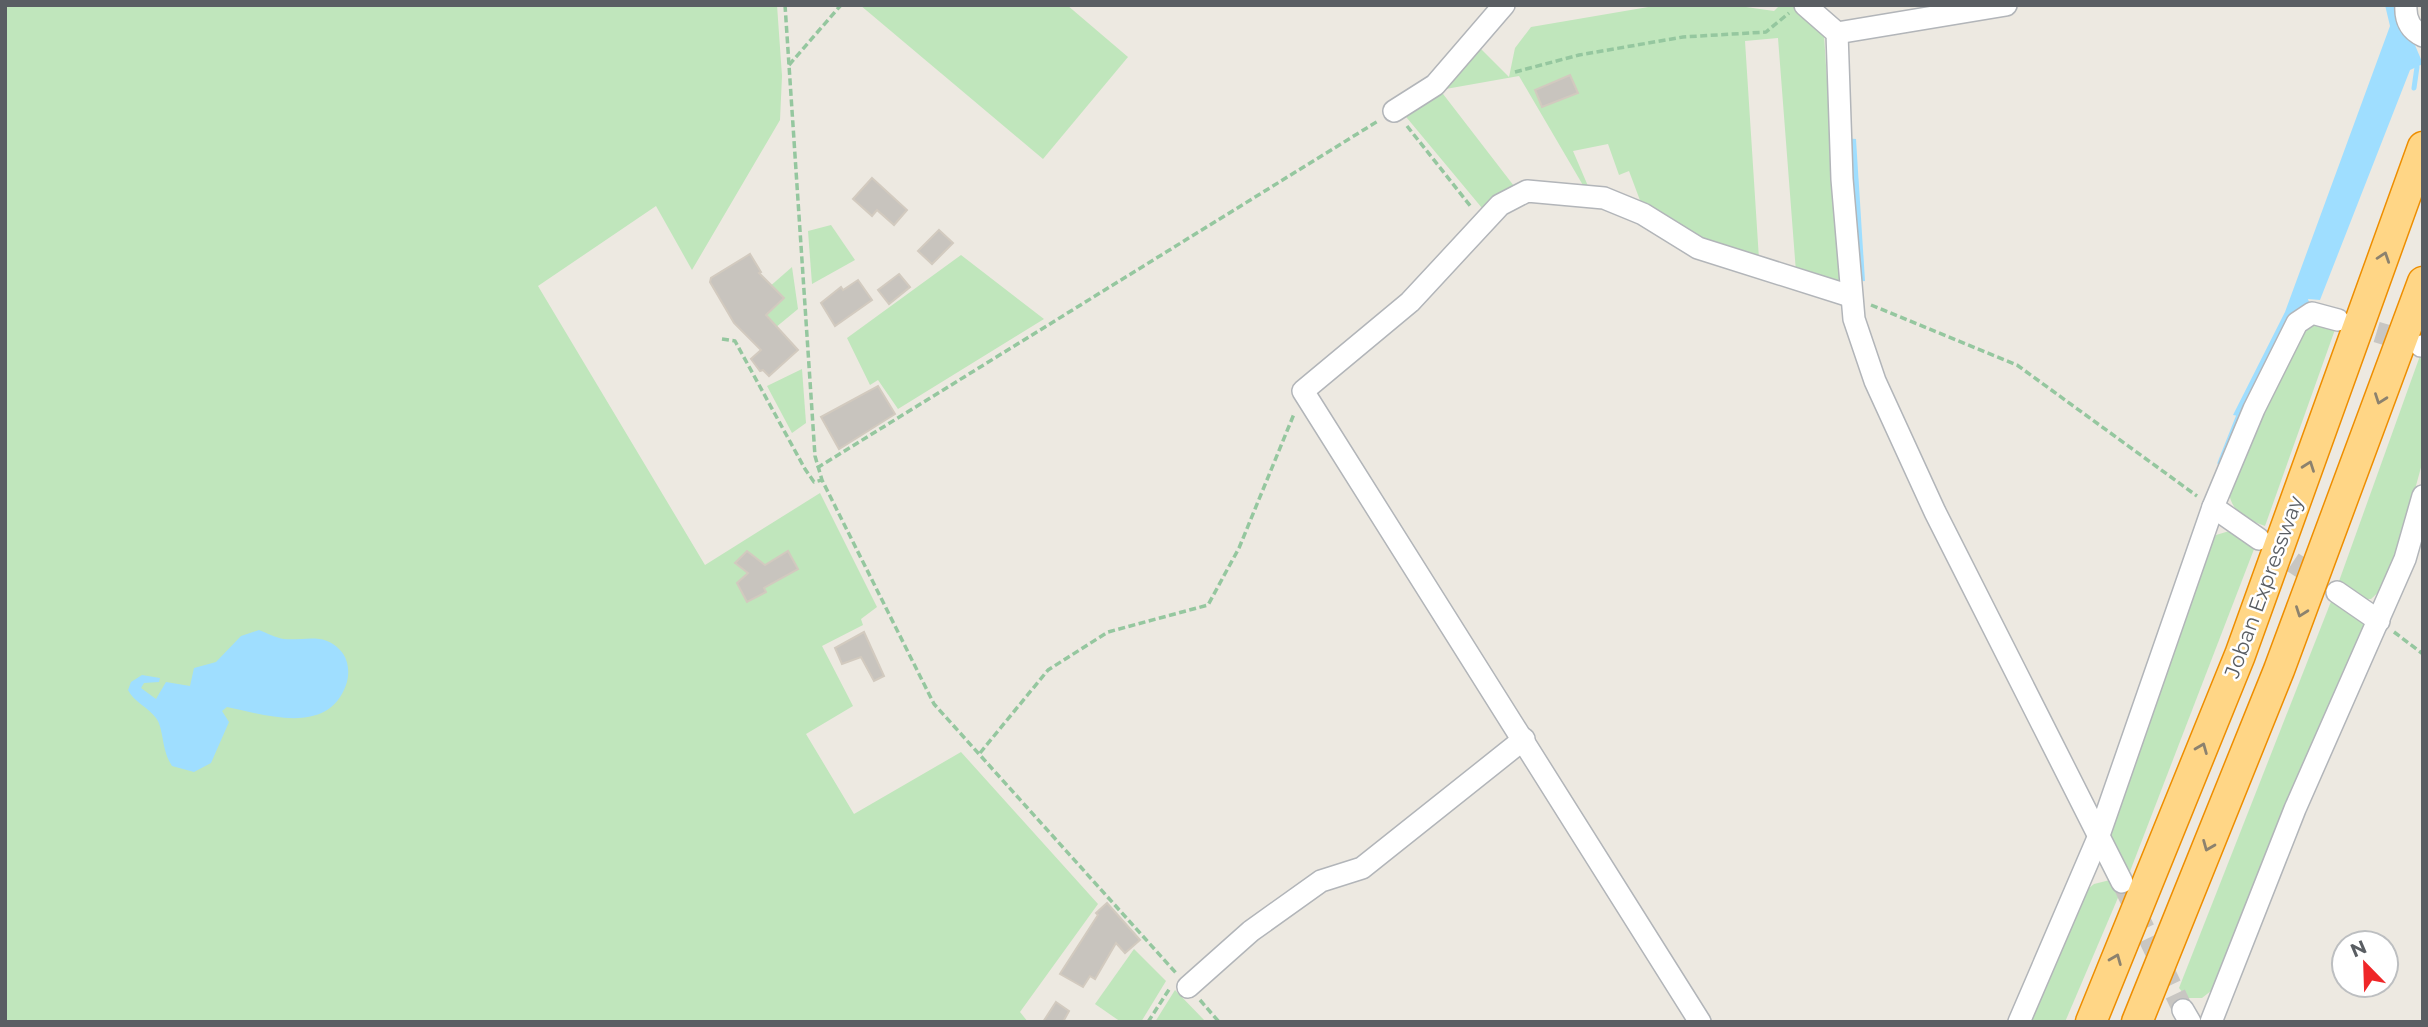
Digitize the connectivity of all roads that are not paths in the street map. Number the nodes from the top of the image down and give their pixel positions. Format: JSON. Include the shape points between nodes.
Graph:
{"nodes":[{"id":1,"x":1503,"y":5,"type":"edge"},
{"id":2,"x":1805,"y":5,"type":"edge"},
{"id":3,"x":2006,"y":5,"type":"edge"},
{"id":4,"x":2406,"y":5,"type":"edge"},
{"id":5,"x":1836,"y":33,"type":"junction"},
{"id":6,"x":2423,"y":36,"type":"edge"},
{"id":7,"x":1394,"y":111,"type":"road end"},
{"id":8,"x":2423,"y":147,"type":"edge"},
{"id":9,"x":2423,"y":282,"type":"edge"},
{"id":10,"x":1850,"y":296,"type":"junction"},
{"id":11,"x":2350,"y":321,"type":"junction"},
{"id":12,"x":2416,"y":342,"type":"edge"},
{"id":13,"x":2423,"y":496,"type":"edge"},
{"id":14,"x":2213,"y":507,"type":"junction"},
{"id":15,"x":2259,"y":539,"type":"tunnel mouth"},
{"id":16,"x":2337,"y":592,"type":"tunnel mouth"},
{"id":17,"x":2379,"y":621,"type":"junction"},
{"id":18,"x":1524,"y":739,"type":"junction"},
{"id":19,"x":2098,"y":838,"type":"junction"},
{"id":20,"x":2122,"y":882,"type":"tunnel mouth"},
{"id":21,"x":1179,"y":987,"type":"road end"},
{"id":22,"x":1700,"y":1022,"type":"edge"},
{"id":23,"x":2019,"y":1022,"type":"edge"},
{"id":24,"x":2091,"y":1022,"type":"edge"},
{"id":25,"x":2137,"y":1022,"type":"edge"},
{"id":26,"x":2211,"y":1022,"type":"edge"}],
"edges":[{"from":1,"to":7,"type":"street","via":[[1435,85]]},
{"from":2,"to":5,"type":"street"},
{"from":3,"to":5,"type":"street"},
{"from":4,"to":6,"type":"street","via":[[2405,17]]},
{"from":5,"to":10,"type":"street"},
{"from":11,"to":8,"type":"highway","name":"Joban Expressway","one_way":true},
{"from":9,"to":12,"type":"highway","name":"Joban Expressway"},
{"from":10,"to":18,"type":"street","via":[[1699,248],[1643,214],[1604,198],[1527,191],[1500,205],[1410,302],[1303,391]]},
{"from":10,"to":19,"type":"street","via":[[1875,382]]},
{"from":11,"to":14,"type":"street","via":[[2312,313],[2297,323]]},
{"from":24,"to":11,"type":"highway","name":"Joban Expressway","one_way":true,"via":[[2240,655]]},
{"from":12,"to":25,"type":"highway","name":"Joban Expressway","one_way":true},
{"from":13,"to":17,"type":"street","via":[[2405,559]]},
{"from":14,"to":15,"type":"street"},
{"from":14,"to":19,"type":"street"},
{"from":16,"to":17,"type":"street"},
{"from":17,"to":26,"type":"street","via":[[2295,809]]},
{"from":18,"to":21,"type":"street","via":[[1362,868],[1321,881]]},
{"from":18,"to":22,"type":"street"},
{"from":19,"to":20,"type":"street"},
{"from":19,"to":23,"type":"street"}]}
